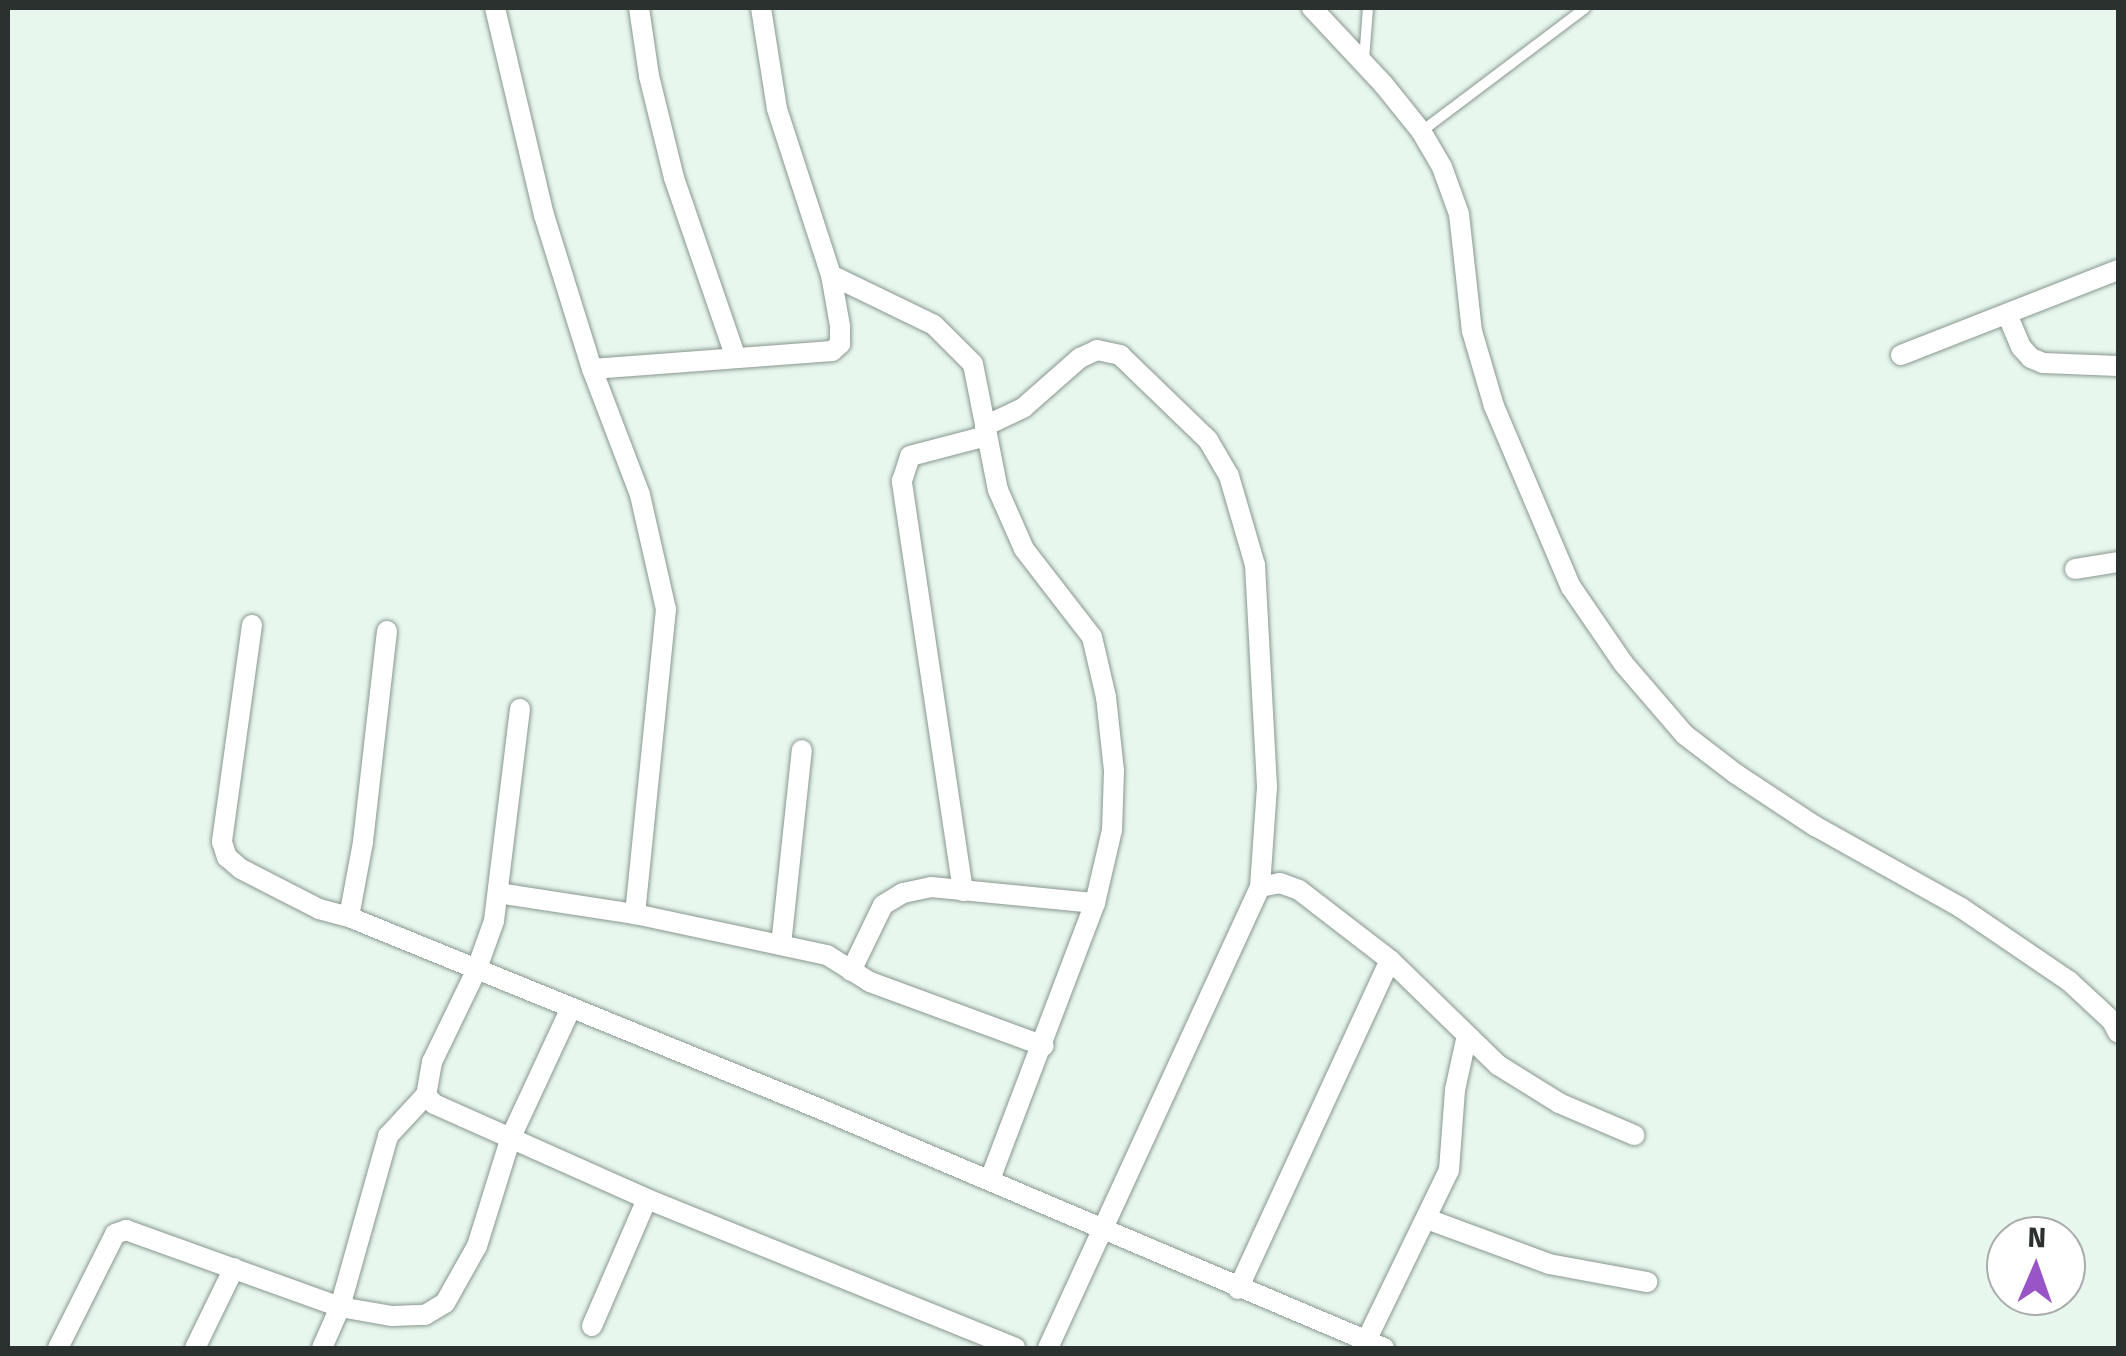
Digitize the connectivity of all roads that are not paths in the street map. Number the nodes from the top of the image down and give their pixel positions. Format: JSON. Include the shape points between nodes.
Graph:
{"nodes":[{"id":1,"x":495,"y":8,"type":"edge"},
{"id":2,"x":639,"y":8,"type":"edge"},
{"id":3,"x":761,"y":8,"type":"edge"},
{"id":4,"x":1312,"y":8,"type":"edge"},
{"id":5,"x":1368,"y":8,"type":"edge"},
{"id":6,"x":1583,"y":9,"type":"edge"},
{"id":7,"x":1364,"y":60,"type":"junction"},
{"id":8,"x":1421,"y":131,"type":"junction"},
{"id":9,"x":2118,"y":270,"type":"edge"},
{"id":10,"x":832,"y":275,"type":"junction"},
{"id":11,"x":2007,"y":314,"type":"junction"},
{"id":12,"x":1900,"y":355,"type":"dead end"},
{"id":13,"x":735,"y":356,"type":"junction"},
{"id":14,"x":2118,"y":366,"type":"edge"},
{"id":15,"x":592,"y":369,"type":"junction"},
{"id":16,"x":985,"y":431,"type":"junction"},
{"id":17,"x":2118,"y":562,"type":"edge"},
{"id":18,"x":2075,"y":568,"type":"dead end"},
{"id":19,"x":252,"y":626,"type":"dead end"},
{"id":20,"x":387,"y":631,"type":"dead end"},
{"id":21,"x":520,"y":709,"type":"dead end"},
{"id":22,"x":802,"y":750,"type":"dead end"},
{"id":23,"x":1260,"y":887,"type":"junction"},
{"id":24,"x":963,"y":890,"type":"junction"},
{"id":25,"x":498,"y":893,"type":"junction"},
{"id":26,"x":1095,"y":902,"type":"junction"},
{"id":27,"x":636,"y":914,"type":"junction"},
{"id":28,"x":349,"y":917,"type":"junction"},
{"id":29,"x":781,"y":945,"type":"junction"},
{"id":30,"x":1390,"y":960,"type":"junction"},
{"id":31,"x":851,"y":970,"type":"junction"},
{"id":32,"x":476,"y":972,"type":"junction"},
{"id":33,"x":570,"y":1010,"type":"junction"},
{"id":34,"x":2118,"y":1033,"type":"edge"},
{"id":35,"x":1467,"y":1035,"type":"junction"},
{"id":36,"x":1044,"y":1046,"type":"junction"},
{"id":37,"x":426,"y":1095,"type":"junction"},
{"id":38,"x":1634,"y":1135,"type":"dead end"},
{"id":39,"x":512,"y":1137,"type":"junction"},
{"id":40,"x":990,"y":1180,"type":"junction"},
{"id":41,"x":648,"y":1199,"type":"junction"},
{"id":42,"x":1426,"y":1218,"type":"junction"},
{"id":43,"x":1100,"y":1231,"type":"junction"},
{"id":44,"x":234,"y":1268,"type":"junction"},
{"id":45,"x":1647,"y":1282,"type":"dead end"},
{"id":46,"x":1238,"y":1289,"type":"junction"},
{"id":47,"x":340,"y":1306,"type":"junction"},
{"id":48,"x":592,"y":1326,"type":"dead end"},
{"id":49,"x":1375,"y":1345,"type":"edge"},
{"id":50,"x":58,"y":1348,"type":"edge"},
{"id":51,"x":195,"y":1348,"type":"edge"},
{"id":52,"x":322,"y":1348,"type":"edge"},
{"id":53,"x":1015,"y":1348,"type":"edge"},
{"id":54,"x":1048,"y":1348,"type":"edge"}],
"edges":[{"from":1,"to":15,"type":"street","via":[[544,215]]},
{"from":2,"to":13,"type":"street","via":[[674,178]]},
{"from":3,"to":10,"type":"street","via":[[778,109]]},
{"from":4,"to":7,"type":"street"},
{"from":5,"to":7,"type":"lane"},
{"from":6,"to":8,"type":"lane"},
{"from":7,"to":8,"type":"street"},
{"from":8,"to":34,"type":"street","via":[[1458,214],[1472,331],[1494,406],[1570,587],[1624,664],[1685,735],[1736,774],[1960,907],[2069,981]]},
{"from":9,"to":11,"type":"street"},
{"from":10,"to":13,"type":"street","via":[[840,344],[832,351]]},
{"from":10,"to":16,"type":"street","via":[[934,326],[974,364]]},
{"from":11,"to":12,"type":"street"},
{"from":11,"to":14,"type":"street","via":[[2031,358]]},
{"from":13,"to":15,"type":"street"},
{"from":15,"to":27,"type":"street","via":[[640,495],[666,608]]},
{"from":16,"to":23,"type":"street","via":[[1080,358],[1106,350],[1120,354],[1215,452],[1244,515],[1255,565],[1267,787]]},
{"from":16,"to":24,"type":"street","via":[[910,456],[902,481]]},
{"from":16,"to":26,"type":"street","via":[[998,490],[1024,549],[1092,637],[1114,771],[1112,830]]},
{"from":17,"to":18,"type":"street"},
{"from":19,"to":28,"type":"street","via":[[222,842],[241,869]]},
{"from":20,"to":28,"type":"street"},
{"from":21,"to":25,"type":"street"},
{"from":22,"to":29,"type":"street"},
{"from":23,"to":30,"type":"street","via":[[1300,890]]},
{"from":23,"to":43,"type":"street"},
{"from":24,"to":26,"type":"street"},
{"from":24,"to":31,"type":"street","via":[[903,892],[883,906]]},
{"from":25,"to":27,"type":"street"},
{"from":25,"to":32,"type":"street"},
{"from":26,"to":36,"type":"street"},
{"from":27,"to":29,"type":"street"},
{"from":28,"to":32,"type":"street"},
{"from":29,"to":31,"type":"street","via":[[827,955]]},
{"from":30,"to":35,"type":"street"},
{"from":30,"to":46,"type":"street"},
{"from":31,"to":36,"type":"street"},
{"from":32,"to":33,"type":"street"},
{"from":32,"to":37,"type":"street","via":[[432,1062]]},
{"from":33,"to":39,"type":"street"},
{"from":33,"to":40,"type":"street"},
{"from":35,"to":38,"type":"street","via":[[1498,1065],[1559,1103]]},
{"from":35,"to":42,"type":"street","via":[[1455,1090],[1453,1152]]},
{"from":36,"to":40,"type":"street"},
{"from":37,"to":39,"type":"street"},
{"from":37,"to":47,"type":"street","via":[[388,1136]]},
{"from":39,"to":41,"type":"street"},
{"from":39,"to":47,"type":"street","via":[[477,1246],[445,1303],[424,1315],[392,1316]]},
{"from":40,"to":43,"type":"street"},
{"from":41,"to":48,"type":"street"},
{"from":41,"to":53,"type":"street"},
{"from":42,"to":45,"type":"street","via":[[1549,1264]]},
{"from":42,"to":49,"type":"street"},
{"from":43,"to":46,"type":"street"},
{"from":43,"to":54,"type":"street"},
{"from":44,"to":47,"type":"street"},
{"from":44,"to":50,"type":"street","via":[[145,1234],[115,1234]]},
{"from":44,"to":51,"type":"street"},
{"from":46,"to":49,"type":"street"},
{"from":47,"to":52,"type":"street"}]}
